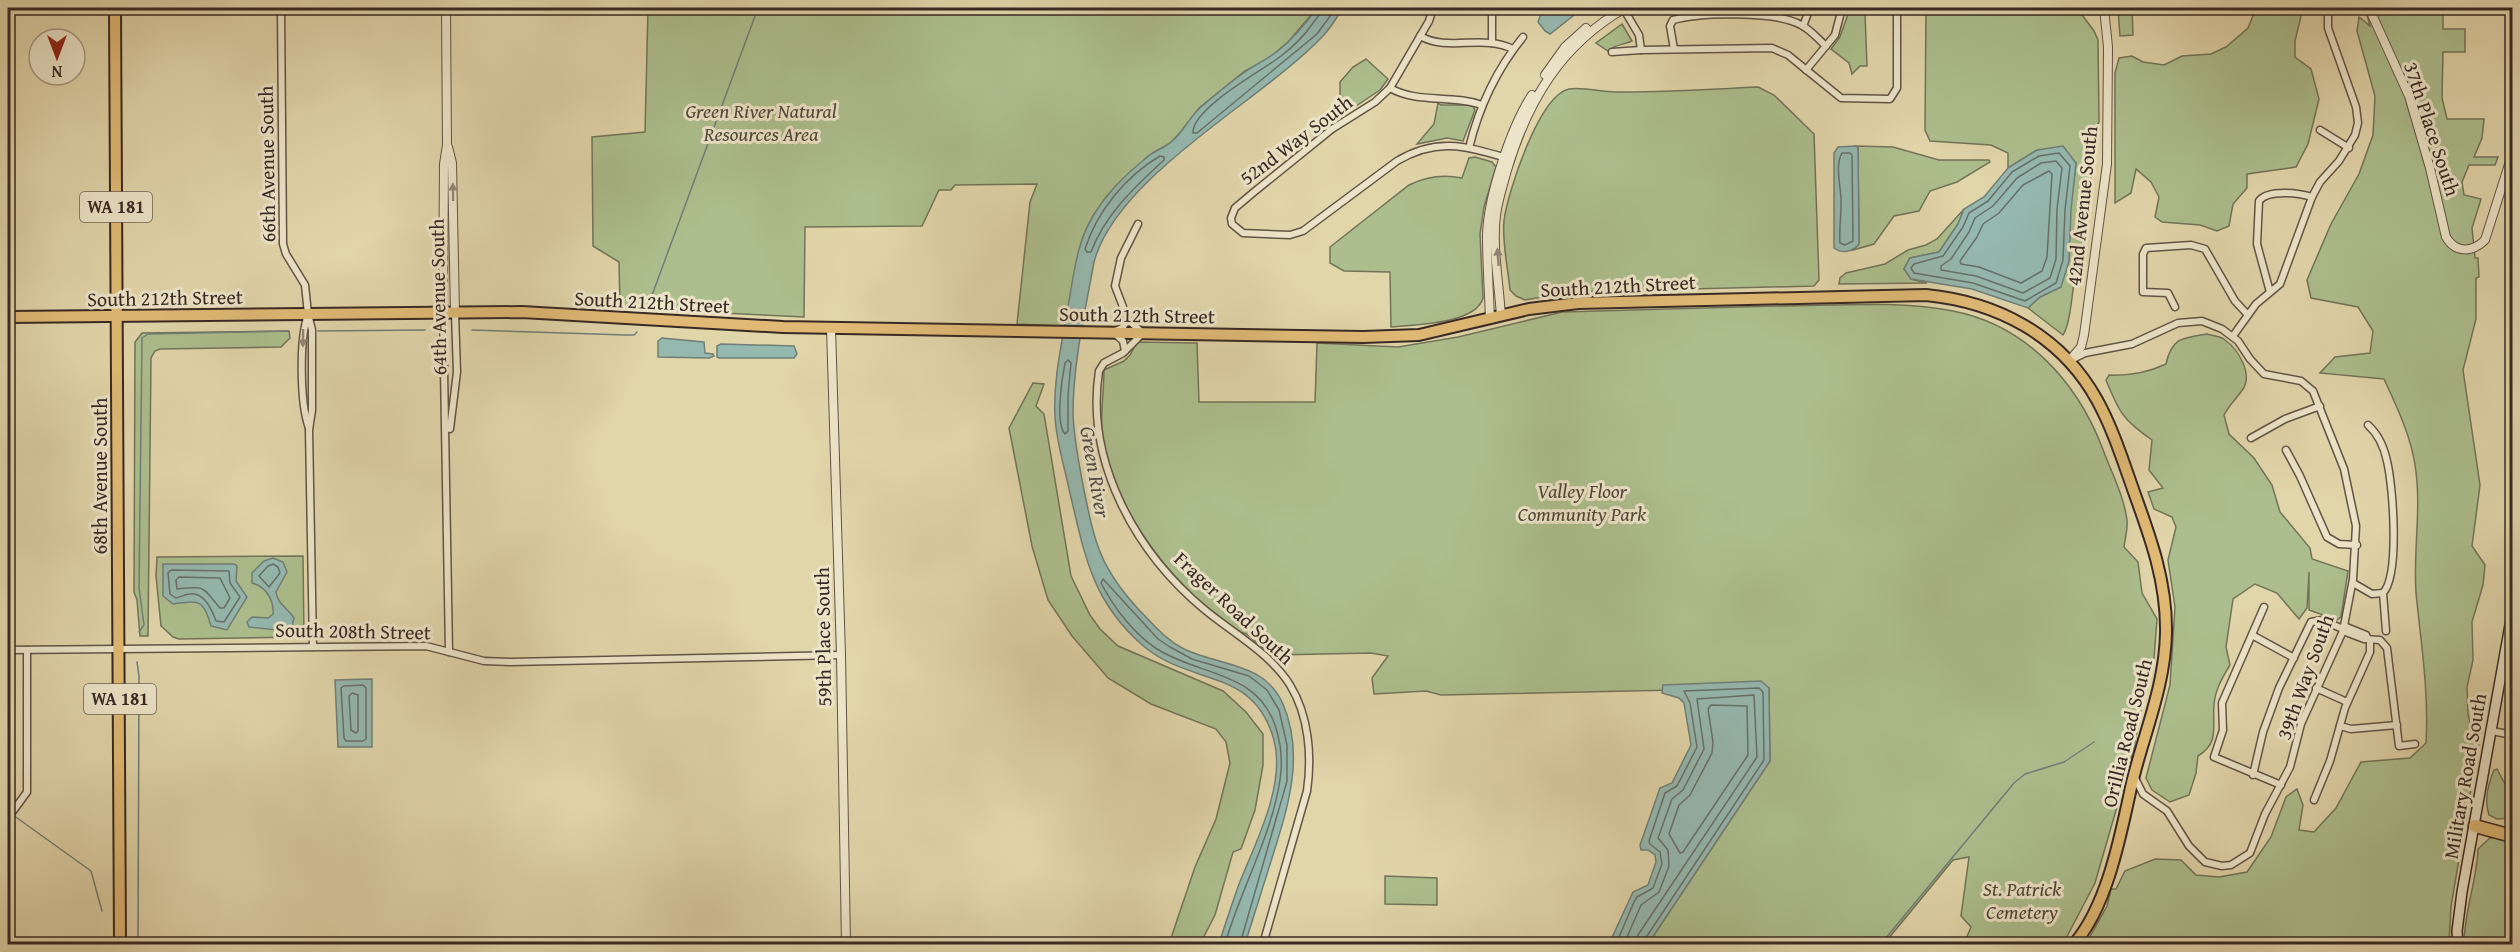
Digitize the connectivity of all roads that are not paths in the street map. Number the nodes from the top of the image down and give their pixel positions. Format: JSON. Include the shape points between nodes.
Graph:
{"nodes":[{"id":1,"x":115,"y":8,"type":"edge"},
{"id":2,"x":281,"y":8,"type":"edge"},
{"id":3,"x":446,"y":8,"type":"edge"},
{"id":4,"x":1433,"y":8,"type":"edge"},
{"id":5,"x":1492,"y":8,"type":"edge"},
{"id":6,"x":1621,"y":8,"type":"edge"},
{"id":7,"x":1702,"y":8,"type":"edge"},
{"id":8,"x":1810,"y":8,"type":"edge"},
{"id":9,"x":1842,"y":8,"type":"edge"},
{"id":10,"x":1894,"y":8,"type":"edge"},
{"id":11,"x":2328,"y":8,"type":"edge"},
{"id":12,"x":2369,"y":8,"type":"edge"},
{"id":13,"x":2103,"y":10,"type":"edge"},
{"id":14,"x":1756,"y":11,"type":"edge"},
{"id":15,"x":1702,"y":16,"type":"junction"},
{"id":16,"x":1803,"y":26,"type":"junction"},
{"id":17,"x":1420,"y":36,"type":"junction"},
{"id":18,"x":1523,"y":38,"type":"dead end"},
{"id":19,"x":1492,"y":43,"type":"junction"},
{"id":20,"x":1826,"y":46,"type":"junction"},
{"id":21,"x":1513,"y":50,"type":"junction"},
{"id":22,"x":1641,"y":50,"type":"junction"},
{"id":23,"x":1674,"y":50,"type":"junction"},
{"id":24,"x":1612,"y":52,"type":"dead end"},
{"id":25,"x":1806,"y":70,"type":"junction"},
{"id":26,"x":1390,"y":88,"type":"junction"},
{"id":27,"x":1482,"y":105,"type":"junction"},
{"id":28,"x":2320,"y":130,"type":"dead end"},
{"id":29,"x":447,"y":145,"type":"junction"},
{"id":30,"x":1469,"y":148,"type":"junction"},
{"id":31,"x":2349,"y":148,"type":"junction"},
{"id":32,"x":2512,"y":155,"type":"edge"},
{"id":33,"x":1508,"y":159,"type":"junction"},
{"id":34,"x":2312,"y":197,"type":"junction"},
{"id":35,"x":1138,"y":224,"type":"dead end"},
{"id":36,"x":2270,"y":292,"type":"junction"},
{"id":37,"x":2175,"y":307,"type":"dead end"},
{"id":38,"x":443,"y":313,"type":"junction"},
{"id":39,"x":455,"y":313,"type":"junction"},
{"id":40,"x":308,"y":314,"type":"junction"},
{"id":41,"x":2248,"y":315,"type":"junction"},
{"id":42,"x":1496,"y":317,"type":"junction"},
{"id":43,"x":8,"y":318,"type":"edge"},
{"id":44,"x":117,"y":318,"type":"junction"},
{"id":45,"x":1128,"y":320,"type":"junction"},
{"id":46,"x":831,"y":328,"type":"junction"},
{"id":47,"x":1113,"y":332,"type":"junction"},
{"id":48,"x":1143,"y":333,"type":"junction"},
{"id":49,"x":2233,"y":336,"type":"junction"},
{"id":50,"x":1125,"y":351,"type":"junction"},
{"id":51,"x":2069,"y":361,"type":"junction"},
{"id":52,"x":2320,"y":406,"type":"junction"},
{"id":53,"x":2368,"y":425,"type":"dead end"},
{"id":54,"x":2251,"y":438,"type":"dead end"},
{"id":55,"x":447,"y":449,"type":"junction"},
{"id":56,"x":2286,"y":450,"type":"dead end"},
{"id":57,"x":2357,"y":546,"type":"junction"},
{"id":58,"x":2352,"y":583,"type":"junction"},
{"id":59,"x":2383,"y":593,"type":"junction"},
{"id":60,"x":2264,"y":607,"type":"dead end"},
{"id":61,"x":2512,"y":615,"type":"edge"},
{"id":62,"x":2343,"y":628,"type":"junction"},
{"id":63,"x":2386,"y":631,"type":"dead end"},
{"id":64,"x":2252,"y":635,"type":"junction"},
{"id":65,"x":2369,"y":639,"type":"junction"},
{"id":66,"x":313,"y":647,"type":"junction"},
{"id":67,"x":119,"y":649,"type":"junction"},
{"id":68,"x":8,"y":650,"type":"edge"},
{"id":69,"x":27,"y":650,"type":"junction"},
{"id":70,"x":449,"y":652,"type":"junction"},
{"id":71,"x":841,"y":655,"type":"junction"},
{"id":72,"x":2294,"y":658,"type":"junction"},
{"id":73,"x":2316,"y":688,"type":"junction"},
{"id":74,"x":2347,"y":702,"type":"junction"},
{"id":75,"x":2397,"y":725,"type":"junction"},
{"id":76,"x":2340,"y":726,"type":"junction"},
{"id":77,"x":2492,"y":731,"type":"junction"},
{"id":78,"x":2512,"y":735,"type":"edge"},
{"id":79,"x":2415,"y":744,"type":"dead end"},
{"id":80,"x":2134,"y":773,"type":"junction"},
{"id":81,"x":2253,"y":775,"type":"junction"},
{"id":82,"x":2281,"y":785,"type":"junction"},
{"id":83,"x":2148,"y":798,"type":"junction"},
{"id":84,"x":2314,"y":800,"type":"dead end"},
{"id":85,"x":2128,"y":804,"type":"junction"},
{"id":86,"x":8,"y":818,"type":"edge"},
{"id":87,"x":2475,"y":826,"type":"junction"},
{"id":88,"x":2512,"y":826,"type":"edge"},
{"id":89,"x":2512,"y":837,"type":"edge"},
{"id":90,"x":2512,"y":939,"type":"edge"},
{"id":91,"x":120,"y":945,"type":"edge"},
{"id":92,"x":846,"y":945,"type":"edge"},
{"id":93,"x":1263,"y":945,"type":"edge"},
{"id":94,"x":2074,"y":945,"type":"edge"},
{"id":95,"x":2458,"y":945,"type":"edge"},
{"id":96,"x":2510,"y":945,"type":"edge"}],
"edges":[{"from":1,"to":44,"type":"main road","name":"68th Avenue South","number":"WA 181"},
{"from":2,"to":40,"type":"street","name":"66th Avenue South","via":[[283,244],[305,285]]},
{"from":3,"to":29,"type":"street","name":"64th Avenue South"},
{"from":4,"to":17,"type":"street"},
{"from":5,"to":19,"type":"street"},
{"from":6,"to":22,"type":"street","via":[[1639,35]]},
{"from":6,"to":33,"type":"street","via":[[1590,30],[1553,71],[1532,104]]},
{"from":7,"to":15,"type":"street"},
{"from":8,"to":16,"type":"street"},
{"from":9,"to":20,"type":"street","via":[[1835,35]]},
{"from":10,"to":25,"type":"street","via":[[1897,88],[1890,99],[1841,98]]},
{"from":11,"to":31,"type":"street","via":[[2328,28],[2358,115]]},
{"from":12,"to":32,"type":"street","name":"37th Place South","via":[[2409,96],[2446,237],[2460,249],[2480,246],[2488,235]]},
{"from":13,"to":51,"type":"street","name":"42nd Avenue South","via":[[2108,47],[2106,179],[2084,335],[2081,347]]},
{"from":14,"to":15,"type":"street"},
{"from":14,"to":16,"type":"street"},
{"from":15,"to":23,"type":"street","via":[[1673,20],[1670,26]]},
{"from":16,"to":20,"type":"street"},
{"from":17,"to":19,"type":"street","via":[[1435,43]]},
{"from":17,"to":26,"type":"street"},
{"from":18,"to":21,"type":"street"},
{"from":19,"to":21,"type":"street"},
{"from":20,"to":25,"type":"street"},
{"from":21,"to":27,"type":"street"},
{"from":22,"to":23,"type":"street"},
{"from":22,"to":24,"type":"street"},
{"from":23,"to":25,"type":"street","via":[[1772,48]]},
{"from":26,"to":27,"type":"street","via":[[1407,96]]},
{"from":26,"to":30,"type":"street","name":"52nd Way South","via":[[1252,193],[1235,208],[1232,224],[1243,233],[1297,233],[1411,152],[1443,145]]},
{"from":27,"to":30,"type":"street"},
{"from":28,"to":31,"type":"street"},
{"from":29,"to":38,"type":"street","name":"64th Avenue South"},
{"from":39,"to":29,"type":"street","name":"64th Avenue South","one_way":true,"via":[[452,163]]},
{"from":30,"to":33,"type":"street"},
{"from":31,"to":34,"type":"street"},
{"from":33,"to":42,"type":"street","via":[[1496,216]]},
{"from":34,"to":36,"type":"street","via":[[2280,284]]},
{"from":34,"to":36,"type":"street","via":[[2269,195],[2259,201],[2258,244]]},
{"from":35,"to":45,"type":"street","via":[[1115,282]]},
{"from":36,"to":41,"type":"street"},
{"from":37,"to":41,"type":"street","via":[[2168,293],[2143,292],[2146,248],[2191,245],[2205,249],[2235,301]]},
{"from":38,"to":39,"type":"main road","name":"South 212th Street"},
{"from":38,"to":40,"type":"main road","name":"South 212th Street"},
{"from":38,"to":55,"type":"street","name":"64th Avenue South"},
{"from":39,"to":46,"type":"main road","name":"South 212th Street","via":[[522,312]]},
{"from":39,"to":55,"type":"street","name":"64th Avenue South","via":[[457,372]]},
{"from":40,"to":44,"type":"main road","name":"South 212th Street"},
{"from":40,"to":66,"type":"street","name":"66th Avenue South","via":[[302,329],[304,414],[309,430]]},
{"from":41,"to":49,"type":"street"},
{"from":42,"to":48,"type":"main road","name":"South 212th Street","via":[[1399,337]]},
{"from":42,"to":51,"type":"main road","name":"South 212th Street","via":[[1578,303],[1926,295],[1977,303],[2007,316],[2026,325]]},
{"from":43,"to":44,"type":"main road","name":"South 212th Street"},
{"from":44,"to":67,"type":"main road","name":"68th Avenue South","number":"WA 181"},
{"from":45,"to":47,"type":"street"},
{"from":45,"to":48,"type":"street"},
{"from":46,"to":47,"type":"main road","name":"South 212th Street"},
{"from":46,"to":71,"type":"street","name":"59th Place South"},
{"from":47,"to":48,"type":"main road","name":"South 212th Street"},
{"from":47,"to":50,"type":"street","via":[[1123,341]]},
{"from":48,"to":50,"type":"street","name":"Frager Road South"},
{"from":49,"to":51,"type":"street","via":[[2211,323],[2191,320],[2132,344],[2085,353]]},
{"from":49,"to":52,"type":"street","name":"39th Way South","via":[[2264,374],[2301,381],[2313,390]]},
{"from":50,"to":93,"type":"street","name":"Frager Road South","via":[[1102,365],[1098,380],[1099,434],[1119,501],[1138,536],[1169,574],[1284,677],[1303,716],[1308,747],[1306,791]]},
{"from":51,"to":80,"type":"main road","name":"Orillia Road South","via":[[2106,418],[2162,582],[2166,633],[2162,672]]},
{"from":52,"to":54,"type":"street"},
{"from":52,"to":57,"type":"street","name":"39th Way South","via":[[2351,493]]},
{"from":53,"to":59,"type":"street","via":[[2378,435],[2387,462],[2393,520],[2394,554],[2388,588]]},
{"from":55,"to":70,"type":"street","name":"64th Avenue South"},
{"from":56,"to":57,"type":"street","via":[[2327,537],[2339,544]]},
{"from":57,"to":58,"type":"street","name":"39th Way South"},
{"from":58,"to":59,"type":"street","via":[[2372,594]]},
{"from":58,"to":62,"type":"street","name":"39th Way South"},
{"from":59,"to":63,"type":"street"},
{"from":60,"to":64,"type":"street"},
{"from":61,"to":77,"type":"main road","name":"Military Road South"},
{"from":62,"to":65,"type":"street"},
{"from":62,"to":72,"type":"street","via":[[2322,620],[2311,622]]},
{"from":62,"to":73,"type":"street","name":"39th Way South"},
{"from":64,"to":72,"type":"street"},
{"from":64,"to":81,"type":"street","via":[[2222,703],[2223,730],[2214,757]]},
{"from":65,"to":74,"type":"street","via":[[2370,652]]},
{"from":65,"to":75,"type":"street","via":[[2380,640],[2389,651]]},
{"from":66,"to":67,"type":"street","name":"South 208th Street"},
{"from":66,"to":70,"type":"street","name":"South 208th Street","via":[[426,646]]},
{"from":67,"to":69,"type":"street","name":"South 208th Street"},
{"from":67,"to":91,"type":"main road","name":"68th Avenue South","number":"WA 181"},
{"from":68,"to":69,"type":"street","name":"South 208th Street"},
{"from":69,"to":86,"type":"street","via":[[27,792]]},
{"from":70,"to":71,"type":"street","name":"South 208th Street","via":[[484,661],[510,662]]},
{"from":71,"to":92,"type":"street","name":"59th Place South"},
{"from":72,"to":81,"type":"street","via":[[2263,732]]},
{"from":73,"to":74,"type":"street"},
{"from":73,"to":82,"type":"street","name":"39th Way South"},
{"from":74,"to":76,"type":"street"},
{"from":75,"to":76,"type":"street","via":[[2351,729]]},
{"from":75,"to":79,"type":"street","via":[[2399,746]]},
{"from":76,"to":84,"type":"street"},
{"from":77,"to":78,"type":"street"},
{"from":77,"to":87,"type":"main road","name":"Military Road South"},
{"from":80,"to":83,"type":"street"},
{"from":80,"to":85,"type":"main road","name":"Orillia Road South"},
{"from":81,"to":82,"type":"street"},
{"from":82,"to":83,"type":"street","name":"39th Way South","via":[[2252,849],[2237,863],[2222,866],[2205,862],[2160,804]]},
{"from":83,"to":85,"type":"street"},
{"from":85,"to":94,"type":"main road","name":"Orillia Road South","via":[[2104,890]]},
{"from":87,"to":88,"type":"highway"},
{"from":87,"to":89,"type":"highway"},
{"from":87,"to":95,"type":"main road","name":"Military Road South","via":[[2461,900]]},
{"from":90,"to":96,"type":"highway"}]}
